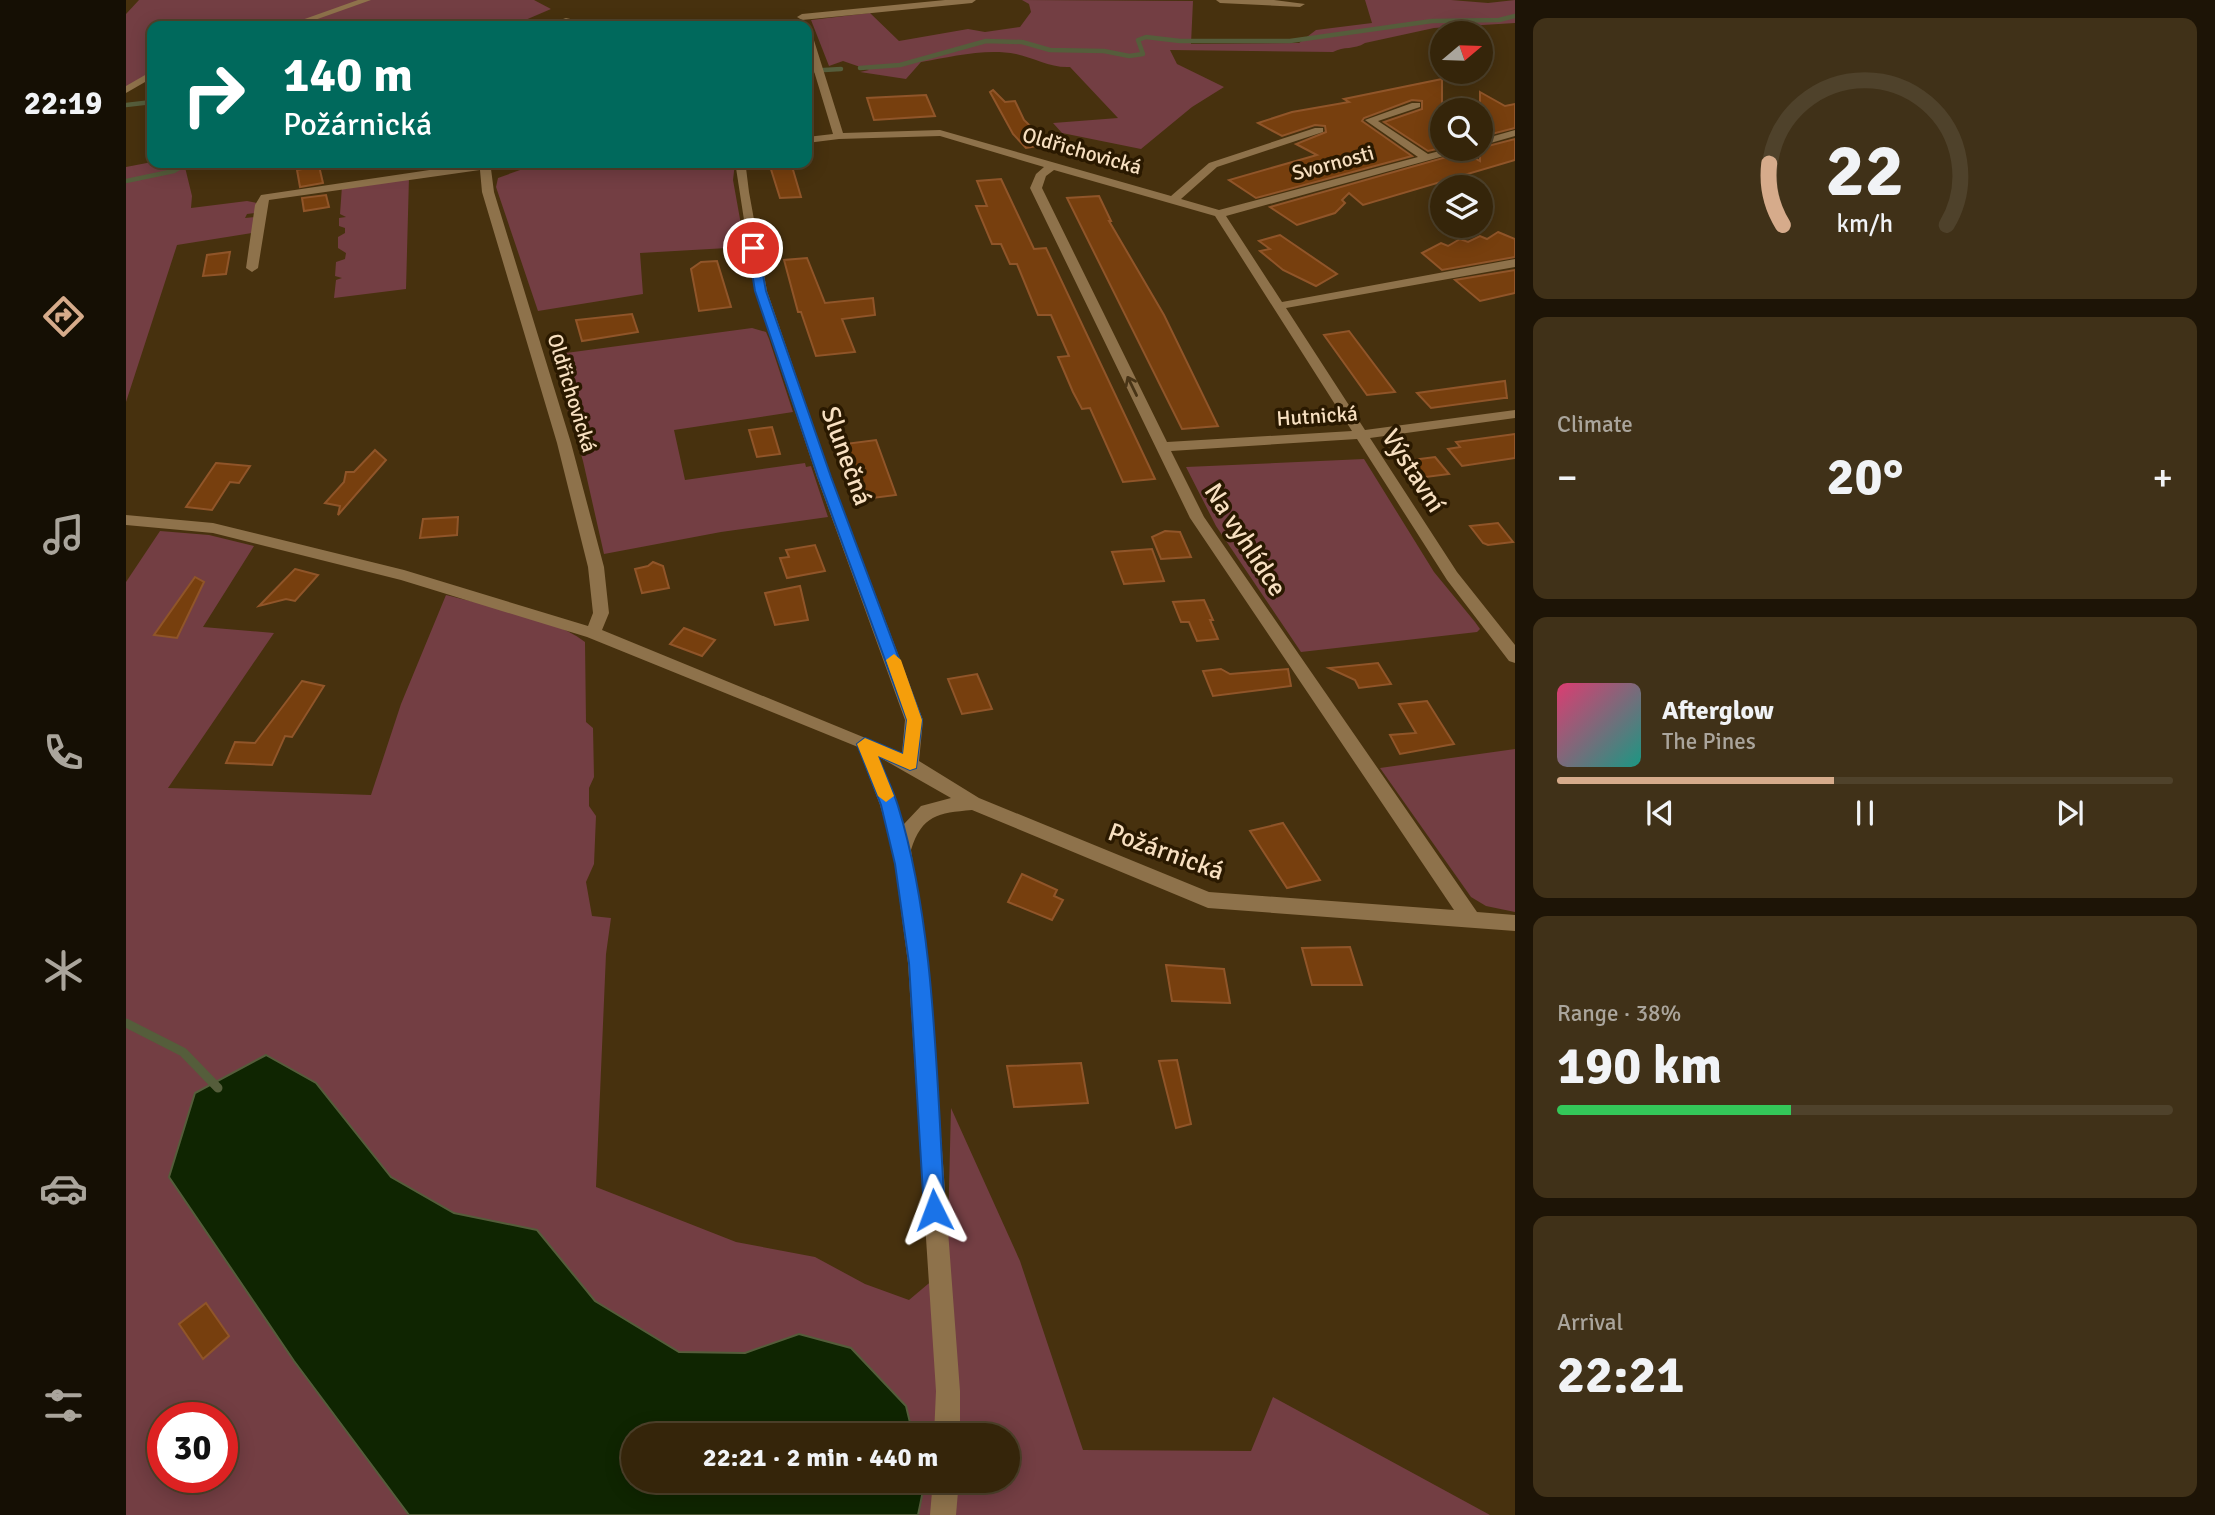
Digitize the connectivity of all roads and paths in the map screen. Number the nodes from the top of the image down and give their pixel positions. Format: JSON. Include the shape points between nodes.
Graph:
{"nodes":[{"id":1,"x":367,"y":0,"type":"edge"},
{"id":2,"x":972,"y":0,"type":"edge"},
{"id":3,"x":1220,"y":0,"type":"edge"},
{"id":4,"x":1300,"y":4,"type":"dead end"},
{"id":5,"x":802,"y":18,"type":"edge"},
{"id":6,"x":305,"y":21,"type":"edge"},
{"id":7,"x":812,"y":68,"type":"edge"},
{"id":8,"x":147,"y":77,"type":"edge"},
{"id":9,"x":126,"y":90,"type":"edge"},
{"id":10,"x":1416,"y":104,"type":"dead end"},
{"id":11,"x":1319,"y":130,"type":"dead end"},
{"id":12,"x":1515,"y":133,"type":"edge"},
{"id":13,"x":839,"y":136,"type":"junction"},
{"id":14,"x":812,"y":139,"type":"edge"},
{"id":15,"x":1493,"y":139,"type":"edge"},
{"id":16,"x":1430,"y":156,"type":"edge"},
{"id":17,"x":1426,"y":157,"type":"junction"},
{"id":18,"x":1054,"y":165,"type":"junction"},
{"id":19,"x":458,"y":168,"type":"edge"},
{"id":20,"x":485,"y":168,"type":"edge"},
{"id":21,"x":740,"y":168,"type":"edge"},
{"id":22,"x":1172,"y":201,"type":"junction"},
{"id":23,"x":1219,"y":214,"type":"junction"},
{"id":24,"x":1515,"y":263,"type":"edge"},
{"id":25,"x":252,"y":268,"type":"dead end"},
{"id":26,"x":1278,"y":306,"type":"junction"},
{"id":27,"x":1515,"y":414,"type":"edge"},
{"id":28,"x":1361,"y":435,"type":"junction"},
{"id":29,"x":1162,"y":447,"type":"junction"},
{"id":30,"x":126,"y":520,"type":"edge"},
{"id":31,"x":593,"y":634,"type":"junction"},
{"id":32,"x":1515,"y":657,"type":"edge"},
{"id":33,"x":865,"y":744,"type":"junction"},
{"id":34,"x":910,"y":764,"type":"junction"},
{"id":35,"x":973,"y":803,"type":"junction"},
{"id":36,"x":902,"y":849,"type":"junction"},
{"id":37,"x":1471,"y":919,"type":"junction"},
{"id":38,"x":1515,"y":923,"type":"edge"},
{"id":39,"x":947,"y":1423,"type":"edge"},
{"id":40,"x":945,"y":1493,"type":"edge"},
{"id":41,"x":944,"y":1512,"type":"edge"}],
"edges":[{"from":1,"to":6,"type":"street"},
{"from":2,"to":5,"type":"street"},
{"from":3,"to":4,"type":"street"},
{"from":7,"to":13,"type":"street"},
{"from":8,"to":9,"type":"street"},
{"from":10,"to":17,"type":"street","via":[[1370,120]]},
{"from":11,"to":22,"type":"street","via":[[1213,165]]},
{"from":12,"to":15,"type":"street"},
{"from":13,"to":14,"type":"street","name":"Oldřichovická"},
{"from":13,"to":18,"type":"street","name":"Oldřichovická","via":[[940,133]]},
{"from":16,"to":17,"type":"street","name":"Svornosti"},
{"from":17,"to":23,"type":"street","name":"Svornosti"},
{"from":18,"to":22,"type":"street","name":"Oldřichovická"},
{"from":29,"to":18,"type":"street","name":"Na vyhlídce","one_way":true,"via":[[1036,188],[1041,174]]},
{"from":19,"to":25,"type":"street","via":[[265,197]]},
{"from":20,"to":31,"type":"street","name":"Oldřichovická","via":[[488,192],[564,443],[596,567],[601,612]]},
{"from":21,"to":34,"type":"street","name":"Slunečná","via":[[761,291],[914,720]]},
{"from":22,"to":23,"type":"street","name":"Oldřichovická"},
{"from":23,"to":26,"type":"street","name":"Výstavní"},
{"from":24,"to":26,"type":"street"},
{"from":26,"to":28,"type":"street","name":"Výstavní"},
{"from":27,"to":28,"type":"street","name":"Hutnická"},
{"from":28,"to":29,"type":"street","name":"Hutnická"},
{"from":28,"to":32,"type":"street","name":"Výstavní","via":[[1452,576]]},
{"from":29,"to":37,"type":"street","name":"Na vyhlídce","via":[[1197,518]]},
{"from":30,"to":31,"type":"street","via":[[212,528],[404,575]]},
{"from":31,"to":33,"type":"street"},
{"from":33,"to":34,"type":"street","name":"Požárnická"},
{"from":33,"to":36,"type":"street"},
{"from":34,"to":35,"type":"street","name":"Požárnická"},
{"from":35,"to":36,"type":"street","via":[[935,806],[918,816]]},
{"from":35,"to":37,"type":"street","name":"Požárnická","via":[[1208,900]]},
{"from":36,"to":39,"type":"street","via":[[919,976]]},
{"from":37,"to":38,"type":"street","name":"Požárnická"},
{"from":40,"to":41,"type":"street"}]}
